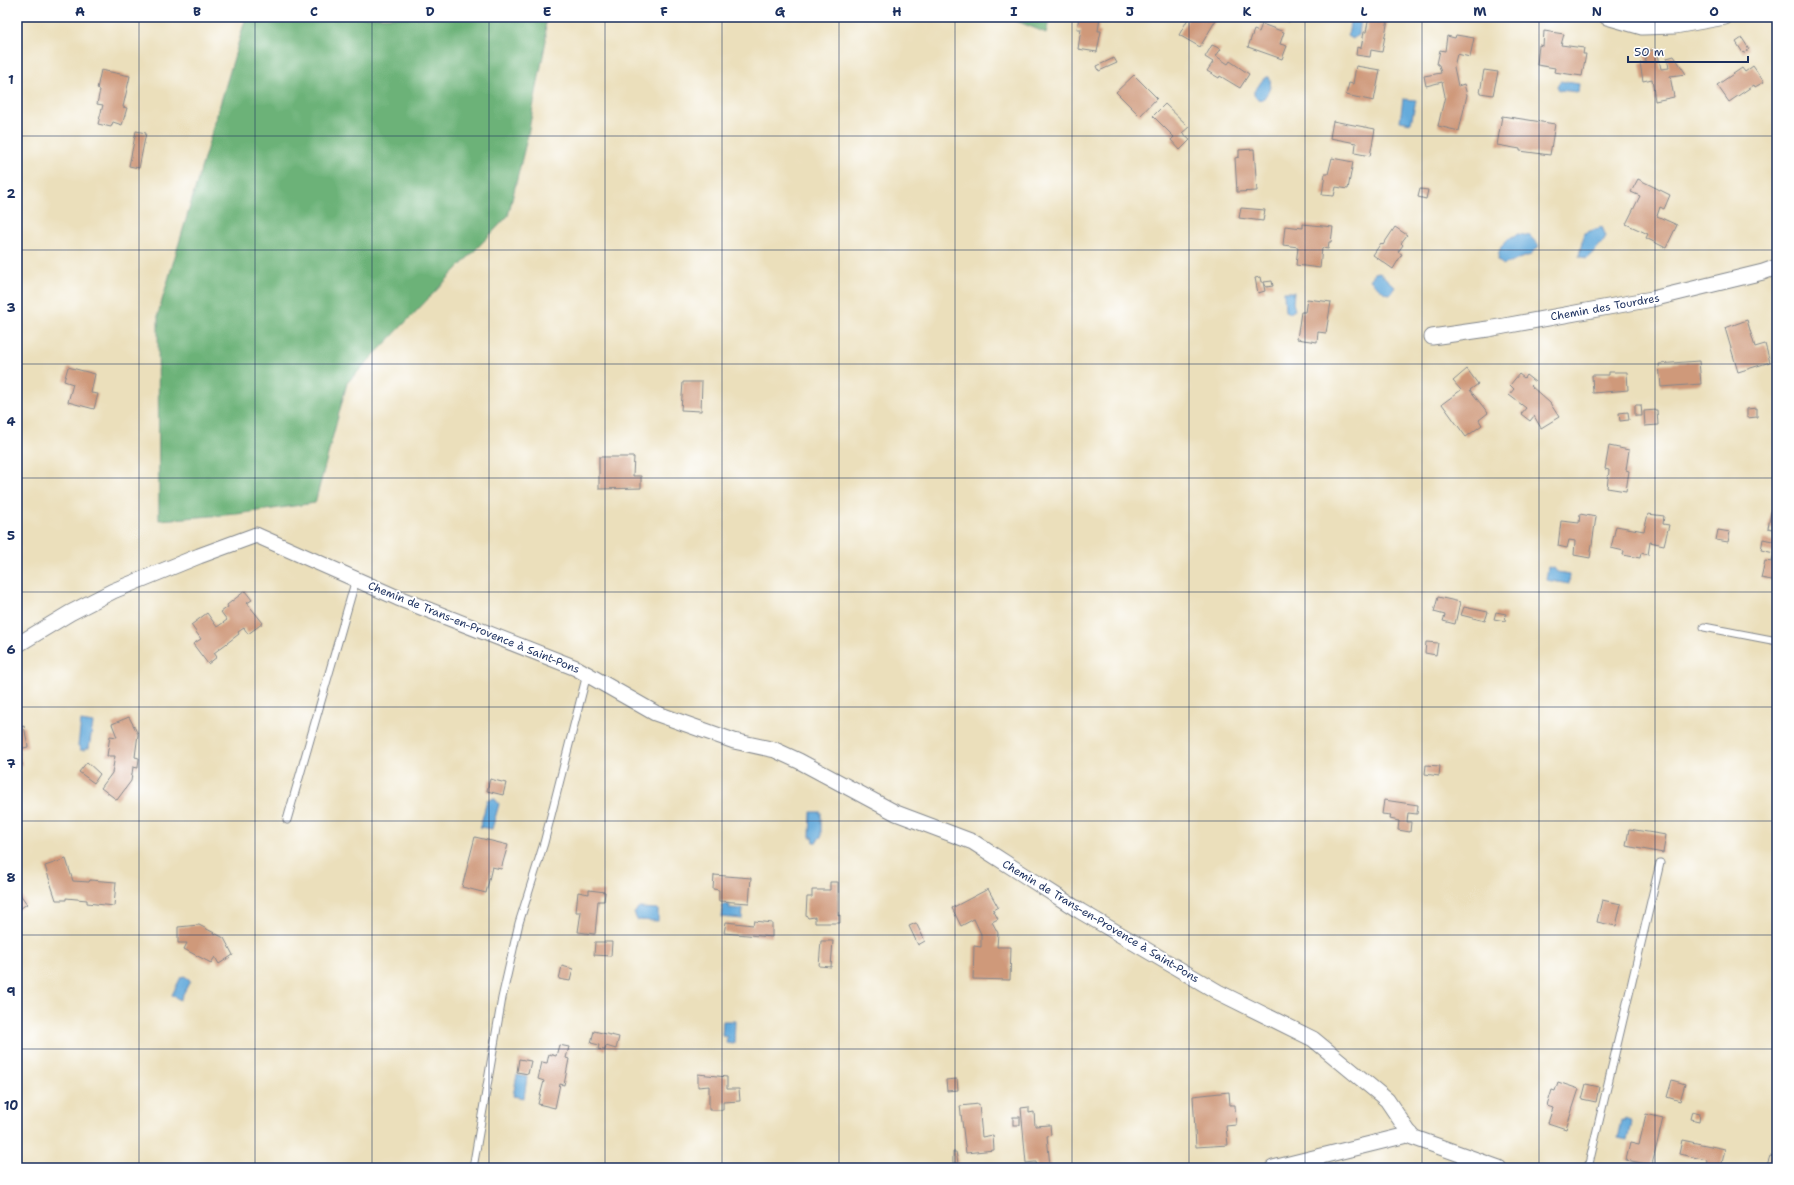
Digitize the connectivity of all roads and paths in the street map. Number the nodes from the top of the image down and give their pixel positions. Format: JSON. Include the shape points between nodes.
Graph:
{"nodes":[{"id":1,"x":1607,"y":17,"type":"edge"},
{"id":2,"x":1725,"y":17,"type":"edge"},
{"id":3,"x":1777,"y":267,"type":"edge"},
{"id":4,"x":1432,"y":337,"type":"dead end"},
{"id":5,"x":356,"y":579,"type":"junction"},
{"id":6,"x":1704,"y":627,"type":"dead end"},
{"id":7,"x":1777,"y":641,"type":"edge"},
{"id":8,"x":17,"y":646,"type":"edge"},
{"id":9,"x":587,"y":674,"type":"junction"},
{"id":10,"x":287,"y":820,"type":"dead end"},
{"id":11,"x":1660,"y":863,"type":"dead end"},
{"id":12,"x":1411,"y":1134,"type":"junction"},
{"id":13,"x":473,"y":1168,"type":"edge"},
{"id":14,"x":1273,"y":1168,"type":"edge"},
{"id":15,"x":1500,"y":1168,"type":"edge"},
{"id":16,"x":1588,"y":1168,"type":"edge"}],
"edges":[{"from":1,"to":2,"type":"street","via":[[1642,27],[1675,26]]},
{"from":3,"to":4,"type":"street","name":"Chemin des Tourdres","via":[[1652,299]]},
{"from":5,"to":8,"type":"street","name":"Chemin de Trans-en-Provence à Saint-Pons","via":[[256,535],[113,591],[70,613]]},
{"from":5,"to":9,"type":"street","name":"Chemin de Trans-en-Provence à Saint-Pons"},
{"from":5,"to":10,"type":"lane"},
{"from":6,"to":7,"type":"lane"},
{"from":9,"to":12,"type":"street","name":"Chemin de Trans-en-Provence à Saint-Pons","via":[[655,713],[734,741],[775,750],[896,813],[973,842],[1080,911],[1218,992],[1313,1039],[1387,1100]]},
{"from":9,"to":13,"type":"lane","via":[[502,998]]},
{"from":11,"to":16,"type":"lane"},
{"from":12,"to":14,"type":"street"},
{"from":12,"to":15,"type":"street","name":"Chemin de Trans-en-Provence à Saint-Pons","via":[[1412,1137]]}]}
